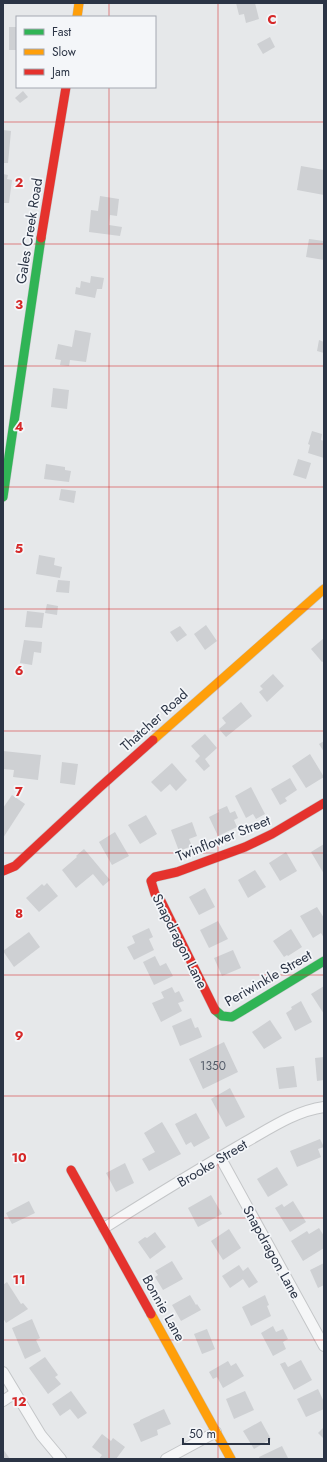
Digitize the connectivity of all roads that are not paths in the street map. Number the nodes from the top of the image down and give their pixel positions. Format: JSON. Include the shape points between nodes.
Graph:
{"nodes":[{"id":1,"x":79,"y":3,"type":"edge"},
{"id":2,"x":77,"y":16,"type":"edge"},
{"id":3,"x":66,"y":88,"type":"edge"},
{"id":4,"x":3,"y":497,"type":"edge"},
{"id":5,"x":324,"y":589,"type":"edge"},
{"id":6,"x":324,"y":803,"type":"edge"},
{"id":7,"x":3,"y":871,"type":"edge"},
{"id":8,"x":151,"y":881,"type":"joint"},
{"id":9,"x":324,"y":961,"type":"edge"},
{"id":10,"x":225,"y":1018,"type":"joint"},
{"id":11,"x":324,"y":1107,"type":"edge"},
{"id":12,"x":220,"y":1157,"type":"junction"},
{"id":13,"x":71,"y":1170,"type":"dead end"},
{"id":14,"x":104,"y":1228,"type":"junction"},
{"id":15,"x":324,"y":1346,"type":"edge"},
{"id":16,"x":3,"y":1372,"type":"edge"},
{"id":17,"x":15,"y":1393,"type":"junction"},
{"id":18,"x":3,"y":1401,"type":"edge"},
{"id":19,"x":216,"y":1432,"type":"junction"},
{"id":20,"x":61,"y":1459,"type":"edge"},
{"id":21,"x":166,"y":1459,"type":"edge"},
{"id":22,"x":231,"y":1459,"type":"edge"}],
"edges":[{"from":1,"to":2,"type":"street"},
{"from":3,"to":4,"type":"street","name":"Gales Creek Road"},
{"from":5,"to":7,"type":"street","name":"Thatcher Road","via":[[99,788],[15,866]]},
{"from":6,"to":8,"type":"street","name":"Twinflower Street","via":[[245,847],[177,872],[155,877]]},
{"from":8,"to":10,"type":"street","name":"Snapdragon Lane","via":[[155,894],[161,901],[215,1010]]},
{"from":9,"to":10,"type":"street","name":"Periwinkle Street","via":[[232,1017]]},
{"from":11,"to":12,"type":"street","name":"Brooke Street","via":[[278,1124]]},
{"from":12,"to":14,"type":"street","name":"Brooke Street"},
{"from":12,"to":15,"type":"street","name":"Snapdragon Lane"},
{"from":13,"to":14,"type":"street","name":"Bonnie Lane"},
{"from":14,"to":19,"type":"street","name":"Bonnie Lane"},
{"from":16,"to":17,"type":"street"},
{"from":17,"to":18,"type":"street"},
{"from":17,"to":20,"type":"street","via":[[41,1435]]},
{"from":19,"to":21,"type":"street"},
{"from":19,"to":22,"type":"street","name":"Bonnie Lane"}]}
